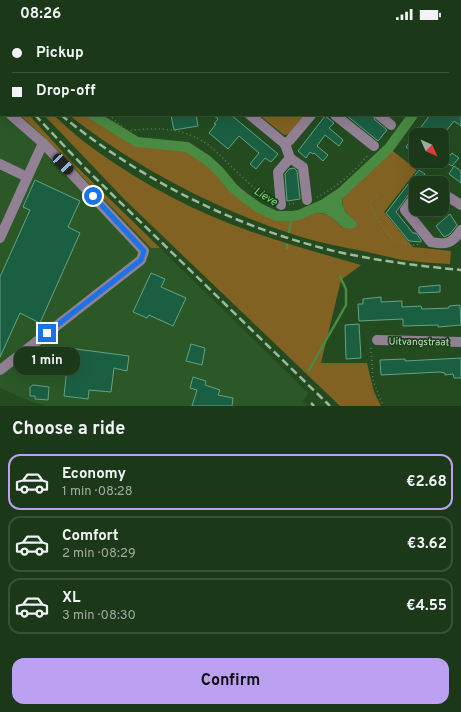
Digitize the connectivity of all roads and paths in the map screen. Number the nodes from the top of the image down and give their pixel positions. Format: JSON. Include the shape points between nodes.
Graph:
{"nodes":[{"id":1,"x":12,"y":116,"type":"edge"},
{"id":2,"x":110,"y":116,"type":"edge"},
{"id":3,"x":251,"y":116,"type":"edge"},
{"id":4,"x":310,"y":116,"type":"edge"},
{"id":5,"x":336,"y":116,"type":"edge"},
{"id":6,"x":380,"y":116,"type":"edge"},
{"id":7,"x":391,"y":125,"type":"dead end"},
{"id":8,"x":43,"y":143,"type":"junction"},
{"id":9,"x":285,"y":144,"type":"junction"},
{"id":10,"x":374,"y":146,"type":"joint"},
{"id":11,"x":290,"y":158,"type":"junction"},
{"id":12,"x":0,"y":164,"type":"edge"},
{"id":13,"x":27,"y":177,"type":"junction"},
{"id":14,"x":377,"y":195,"type":"dead end"},
{"id":15,"x":449,"y":197,"type":"edge"},
{"id":16,"x":307,"y":200,"type":"junction"},
{"id":17,"x":281,"y":204,"type":"junction"},
{"id":18,"x":409,"y":205,"type":"edge"},
{"id":19,"x":461,"y":205,"type":"edge"},
{"id":20,"x":409,"y":215,"type":"edge"},
{"id":21,"x":410,"y":216,"type":"edge"},
{"id":22,"x":461,"y":230,"type":"edge"},
{"id":23,"x":0,"y":238,"type":"edge"},
{"id":24,"x":430,"y":242,"type":"junction"},
{"id":25,"x":377,"y":340,"type":"joint"},
{"id":26,"x":461,"y":342,"type":"edge"},
{"id":27,"x":0,"y":370,"type":"edge"},
{"id":28,"x":383,"y":406,"type":"edge"}],
"edges":[{"from":1,"to":8,"type":"street"},
{"from":2,"to":17,"type":"path","via":[[127,130],[146,128],[195,137],[214,148],[274,205]]},
{"from":3,"to":9,"type":"street"},
{"from":4,"to":9,"type":"street"},
{"from":5,"to":10,"type":"street"},
{"from":6,"to":7,"type":"street"},
{"from":8,"to":13,"type":"street"},
{"from":8,"to":27,"type":"street","via":[[144,251],[141,260]]},
{"from":9,"to":11,"type":"street"},
{"from":10,"to":16,"type":"path","via":[[362,163],[338,184],[318,197]]},
{"from":11,"to":16,"type":"street","via":[[303,167]]},
{"from":11,"to":17,"type":"street","via":[[278,172]]},
{"from":12,"to":13,"type":"street"},
{"from":13,"to":23,"type":"street"},
{"from":14,"to":24,"type":"path","via":[[369,203],[379,222],[393,239],[401,244],[417,245]]},
{"from":15,"to":19,"type":"street"},
{"from":16,"to":17,"type":"path","via":[[295,204]]},
{"from":18,"to":20,"type":"street","via":[[405,210]]},
{"from":21,"to":24,"type":"street"},
{"from":22,"to":24,"type":"street","via":[[451,241],[443,244]]},
{"from":25,"to":26,"type":"street","name":"Uitvangstraat"},
{"from":25,"to":28,"type":"path","via":[[370,350],[373,380]]}]}
